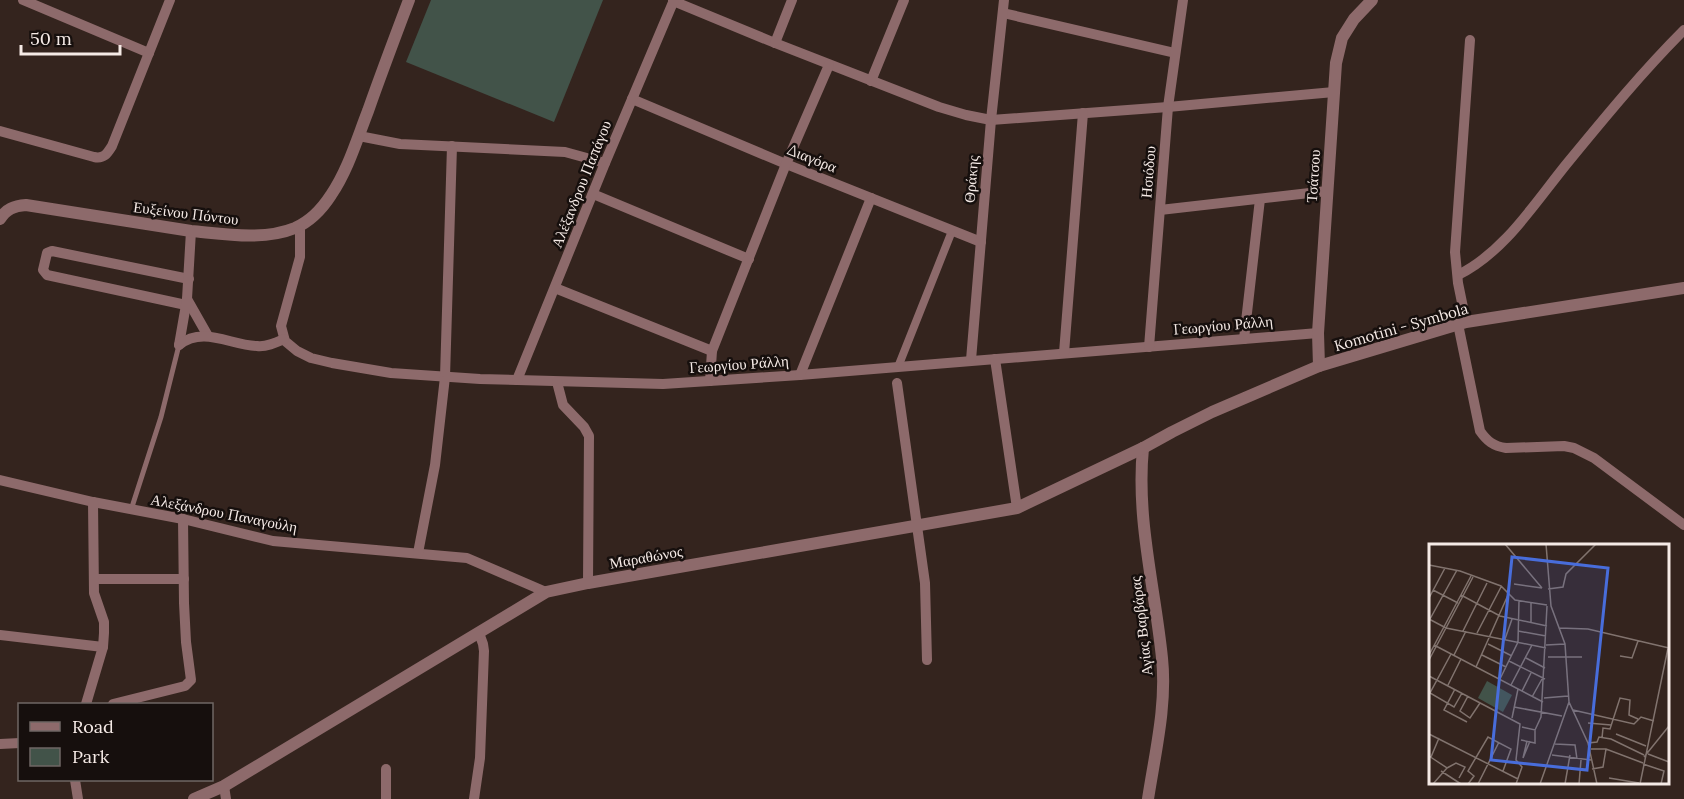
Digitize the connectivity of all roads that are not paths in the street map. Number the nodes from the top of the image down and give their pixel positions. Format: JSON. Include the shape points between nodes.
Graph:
{"nodes":[{"id":1,"x":23,"y":0,"type":"edge"},
{"id":2,"x":170,"y":0,"type":"edge"},
{"id":3,"x":408,"y":0,"type":"edge"},
{"id":4,"x":792,"y":0,"type":"edge"},
{"id":5,"x":904,"y":0,"type":"edge"},
{"id":6,"x":1004,"y":0,"type":"edge"},
{"id":7,"x":1183,"y":0,"type":"edge"},
{"id":8,"x":1371,"y":0,"type":"edge"},
{"id":9,"x":674,"y":1,"type":"edge"},
{"id":10,"x":1003,"y":13,"type":"junction"},
{"id":11,"x":1684,"y":30,"type":"edge"},
{"id":12,"x":1470,"y":40,"type":"dead end"},
{"id":13,"x":775,"y":43,"type":"junction"},
{"id":14,"x":149,"y":53,"type":"junction"},
{"id":15,"x":1175,"y":54,"type":"junction"},
{"id":16,"x":829,"y":64,"type":"junction"},
{"id":17,"x":871,"y":81,"type":"junction"},
{"id":18,"x":1334,"y":92,"type":"junction"},
{"id":19,"x":632,"y":99,"type":"junction"},
{"id":20,"x":1168,"y":107,"type":"junction"},
{"id":21,"x":1083,"y":113,"type":"junction"},
{"id":22,"x":991,"y":120,"type":"junction"},
{"id":23,"x":0,"y":130,"type":"edge"},
{"id":24,"x":359,"y":136,"type":"junction"},
{"id":25,"x":452,"y":146,"type":"junction"},
{"id":26,"x":605,"y":163,"type":"junction"},
{"id":27,"x":786,"y":164,"type":"junction"},
{"id":28,"x":1327,"y":191,"type":"junction"},
{"id":29,"x":593,"y":194,"type":"junction"},
{"id":30,"x":871,"y":198,"type":"junction"},
{"id":31,"x":1260,"y":199,"type":"junction"},
{"id":32,"x":1160,"y":210,"type":"junction"},
{"id":33,"x":0,"y":219,"type":"edge"},
{"id":34,"x":300,"y":226,"type":"junction"},
{"id":35,"x":191,"y":231,"type":"junction"},
{"id":36,"x":952,"y":231,"type":"junction"},
{"id":37,"x":981,"y":242,"type":"junction"},
{"id":38,"x":749,"y":259,"type":"junction"},
{"id":39,"x":1458,"y":275,"type":"junction"},
{"id":40,"x":189,"y":279,"type":"junction"},
{"id":41,"x":555,"y":288,"type":"junction"},
{"id":42,"x":1684,"y":288,"type":"edge"},
{"id":43,"x":187,"y":302,"type":"junction"},
{"id":44,"x":1462,"y":323,"type":"junction"},
{"id":45,"x":1318,"y":333,"type":"junction"},
{"id":46,"x":207,"y":336,"type":"junction"},
{"id":47,"x":284,"y":339,"type":"junction"},
{"id":48,"x":1244,"y":339,"type":"junction"},
{"id":49,"x":179,"y":345,"type":"junction"},
{"id":50,"x":1149,"y":347,"type":"junction"},
{"id":51,"x":712,"y":351,"type":"junction"},
{"id":52,"x":1064,"y":353,"type":"junction"},
{"id":53,"x":995,"y":359,"type":"junction"},
{"id":54,"x":971,"y":360,"type":"junction"},
{"id":55,"x":1319,"y":366,"type":"junction"},
{"id":56,"x":898,"y":367,"type":"junction"},
{"id":57,"x":800,"y":375,"type":"junction"},
{"id":58,"x":445,"y":377,"type":"junction"},
{"id":59,"x":517,"y":380,"type":"junction"},
{"id":60,"x":710,"y":381,"type":"junction"},
{"id":61,"x":557,"y":382,"type":"junction"},
{"id":62,"x":897,"y":382,"type":"dead end"},
{"id":63,"x":1143,"y":448,"type":"junction"},
{"id":64,"x":0,"y":480,"type":"edge"},
{"id":65,"x":93,"y":502,"type":"junction"},
{"id":66,"x":1017,"y":508,"type":"junction"},
{"id":67,"x":132,"y":510,"type":"junction"},
{"id":68,"x":183,"y":519,"type":"junction"},
{"id":69,"x":1684,"y":525,"type":"edge"},
{"id":70,"x":916,"y":526,"type":"junction"},
{"id":71,"x":418,"y":553,"type":"junction"},
{"id":72,"x":94,"y":579,"type":"junction"},
{"id":73,"x":184,"y":579,"type":"junction"},
{"id":74,"x":588,"y":583,"type":"junction"},
{"id":75,"x":546,"y":592,"type":"junction"},
{"id":76,"x":479,"y":633,"type":"junction"},
{"id":77,"x":0,"y":635,"type":"edge"},
{"id":78,"x":103,"y":646,"type":"junction"},
{"id":79,"x":927,"y":660,"type":"dead end"},
{"id":80,"x":87,"y":703,"type":"edge"},
{"id":81,"x":121,"y":703,"type":"edge"},
{"id":82,"x":18,"y":743,"type":"edge"},
{"id":83,"x":0,"y":744,"type":"edge"},
{"id":84,"x":386,"y":769,"type":"dead end"},
{"id":85,"x":75,"y":781,"type":"edge"},
{"id":86,"x":224,"y":786,"type":"junction"},
{"id":87,"x":78,"y":799,"type":"edge"},
{"id":88,"x":194,"y":799,"type":"edge"},
{"id":89,"x":226,"y":799,"type":"edge"},
{"id":90,"x":386,"y":799,"type":"edge"},
{"id":91,"x":474,"y":799,"type":"edge"},
{"id":92,"x":1148,"y":799,"type":"edge"}],
"edges":[{"from":1,"to":14,"type":"street"},
{"from":2,"to":14,"type":"street"},
{"from":3,"to":24,"type":"street","name":"Ευξείνου Πόντου"},
{"from":4,"to":13,"type":"street"},
{"from":5,"to":17,"type":"street"},
{"from":6,"to":10,"type":"street","name":"Θράκης"},
{"from":7,"to":15,"type":"street","name":"Ησιόδου"},
{"from":8,"to":18,"type":"street","name":"Τσάτσου","via":[[1342,38]]},
{"from":9,"to":13,"type":"street"},
{"from":9,"to":19,"type":"street","name":"Αλέξανδρου Παπάγου"},
{"from":10,"to":15,"type":"street"},
{"from":10,"to":22,"type":"street","name":"Θράκης"},
{"from":11,"to":39,"type":"street","via":[[1650,64],[1506,239]]},
{"from":12,"to":39,"type":"street","via":[[1455,252]]},
{"from":13,"to":16,"type":"street"},
{"from":14,"to":23,"type":"street","via":[[105,156],[94,157]]},
{"from":15,"to":20,"type":"street","name":"Ησιόδου"},
{"from":16,"to":17,"type":"street"},
{"from":16,"to":27,"type":"street"},
{"from":17,"to":22,"type":"street","via":[[939,107]]},
{"from":18,"to":20,"type":"street"},
{"from":18,"to":28,"type":"street","name":"Τσάτσου"},
{"from":19,"to":26,"type":"street","name":"Αλέξανδρου Παπάγου"},
{"from":19,"to":27,"type":"street","name":"Διαγόρα"},
{"from":20,"to":21,"type":"street"},
{"from":20,"to":32,"type":"street","name":"Ησιόδου"},
{"from":21,"to":22,"type":"street"},
{"from":21,"to":52,"type":"street"},
{"from":22,"to":37,"type":"street","name":"Θράκης"},
{"from":24,"to":25,"type":"street","via":[[394,144]]},
{"from":24,"to":34,"type":"street","name":"Ευξείνου Πόντου","via":[[331,195]]},
{"from":25,"to":26,"type":"street","via":[[565,152]]},
{"from":25,"to":58,"type":"street"},
{"from":26,"to":29,"type":"street","name":"Αλέξανδρου Παπάγου"},
{"from":27,"to":30,"type":"street","name":"Διαγόρα"},
{"from":27,"to":38,"type":"street"},
{"from":28,"to":31,"type":"street"},
{"from":28,"to":45,"type":"street","name":"Τσάτσου"},
{"from":29,"to":38,"type":"street"},
{"from":29,"to":41,"type":"street","name":"Αλέξανδρου Παπάγου"},
{"from":30,"to":36,"type":"street","name":"Διαγόρα"},
{"from":30,"to":57,"type":"street"},
{"from":31,"to":32,"type":"street"},
{"from":31,"to":48,"type":"street"},
{"from":32,"to":50,"type":"street","name":"Ησιόδου"},
{"from":33,"to":35,"type":"street","name":"Ευξείνου Πόντου","via":[[16,206],[26,206]]},
{"from":34,"to":35,"type":"street","name":"Ευξείνου Πόντου","via":[[258,235]]},
{"from":34,"to":47,"type":"street","via":[[300,257],[282,318]]},
{"from":35,"to":40,"type":"street"},
{"from":36,"to":37,"type":"street","name":"Διαγόρα"},
{"from":36,"to":56,"type":"street"},
{"from":37,"to":54,"type":"street","name":"Θράκης"},
{"from":38,"to":51,"type":"street"},
{"from":39,"to":44,"type":"street"},
{"from":40,"to":43,"type":"street"},
{"from":40,"to":43,"type":"street","via":[[52,251],[47,253],[43,267],[47,275]]},
{"from":41,"to":51,"type":"street"},
{"from":41,"to":59,"type":"street","name":"Αλέξανδρου Παπάγου"},
{"from":42,"to":44,"type":"street","name":"Komotini - Symbola"},
{"from":43,"to":46,"type":"street"},
{"from":43,"to":49,"type":"street"},
{"from":44,"to":55,"type":"street","name":"Komotini - Symbola"},
{"from":44,"to":69,"type":"street","via":[[1480,431],[1488,441],[1506,448],[1564,446],[1582,452]]},
{"from":45,"to":48,"type":"street","name":"Γεωργίου Ράλλη"},
{"from":45,"to":55,"type":"street","name":"Τσάτσου"},
{"from":46,"to":47,"type":"street","via":[[254,346]]},
{"from":46,"to":49,"type":"street","via":[[189,338]]},
{"from":47,"to":58,"type":"street","name":"Γεωργίου Ράλλη","via":[[300,354],[332,363]]},
{"from":48,"to":50,"type":"street","name":"Γεωργίου Ράλλη"},
{"from":49,"to":67,"type":"lane"},
{"from":50,"to":52,"type":"street","name":"Γεωργίου Ράλλη"},
{"from":51,"to":60,"type":"street"},
{"from":52,"to":53,"type":"street","name":"Γεωργίου Ράλλη"},
{"from":53,"to":54,"type":"street","name":"Γεωργίου Ράλλη"},
{"from":53,"to":66,"type":"street"},
{"from":54,"to":56,"type":"street","name":"Γεωργίου Ράλλη"},
{"from":55,"to":63,"type":"street","name":"Komotini - Symbola","via":[[1212,412]]},
{"from":56,"to":57,"type":"street","name":"Γεωργίου Ράλλη"},
{"from":57,"to":60,"type":"street","name":"Γεωργίου Ράλλη"},
{"from":58,"to":59,"type":"street","name":"Γεωργίου Ράλλη"},
{"from":58,"to":71,"type":"street","via":[[435,465]]},
{"from":59,"to":61,"type":"street","name":"Γεωργίου Ράλλη"},
{"from":60,"to":61,"type":"street","name":"Γεωργίου Ράλλη"},
{"from":61,"to":74,"type":"street","via":[[563,405],[589,436]]},
{"from":62,"to":70,"type":"street"},
{"from":63,"to":66,"type":"street","name":"Μαραθώνος"},
{"from":63,"to":92,"type":"street","name":"Αγίας Βαρβάρας","via":[[1141,502],[1163,690]]},
{"from":64,"to":65,"type":"street","name":"Αλεξάνδρου Παναγούλη"},
{"from":65,"to":67,"type":"street","name":"Αλεξάνδρου Παναγούλη"},
{"from":65,"to":72,"type":"street"},
{"from":66,"to":70,"type":"street","name":"Μαραθώνος"},
{"from":67,"to":68,"type":"street","name":"Αλεξάνδρου Παναγούλη"},
{"from":68,"to":71,"type":"street","name":"Αλεξάνδρου Παναγούλη","via":[[273,541]]},
{"from":68,"to":73,"type":"street"},
{"from":70,"to":74,"type":"street","name":"Μαραθώνος"},
{"from":70,"to":79,"type":"street","via":[[925,583]]},
{"from":71,"to":75,"type":"street","name":"Αλεξάνδρου Παναγούλη","via":[[467,558]]},
{"from":72,"to":73,"type":"street"},
{"from":72,"to":78,"type":"street","via":[[94,595],[105,628]]},
{"from":73,"to":81,"type":"street","via":[[190,683]]},
{"from":74,"to":75,"type":"street","name":"Μαραθώνος"},
{"from":75,"to":76,"type":"street","name":"Μαραθώνος"},
{"from":76,"to":86,"type":"street","name":"Μαραθώνος"},
{"from":76,"to":91,"type":"street","via":[[484,651],[480,758]]},
{"from":77,"to":78,"type":"street"},
{"from":78,"to":80,"type":"street"},
{"from":82,"to":83,"type":"street"},
{"from":84,"to":90,"type":"street"},
{"from":85,"to":87,"type":"street"},
{"from":86,"to":88,"type":"street","name":"Μαραθώνος"},
{"from":86,"to":89,"type":"street"}]}
